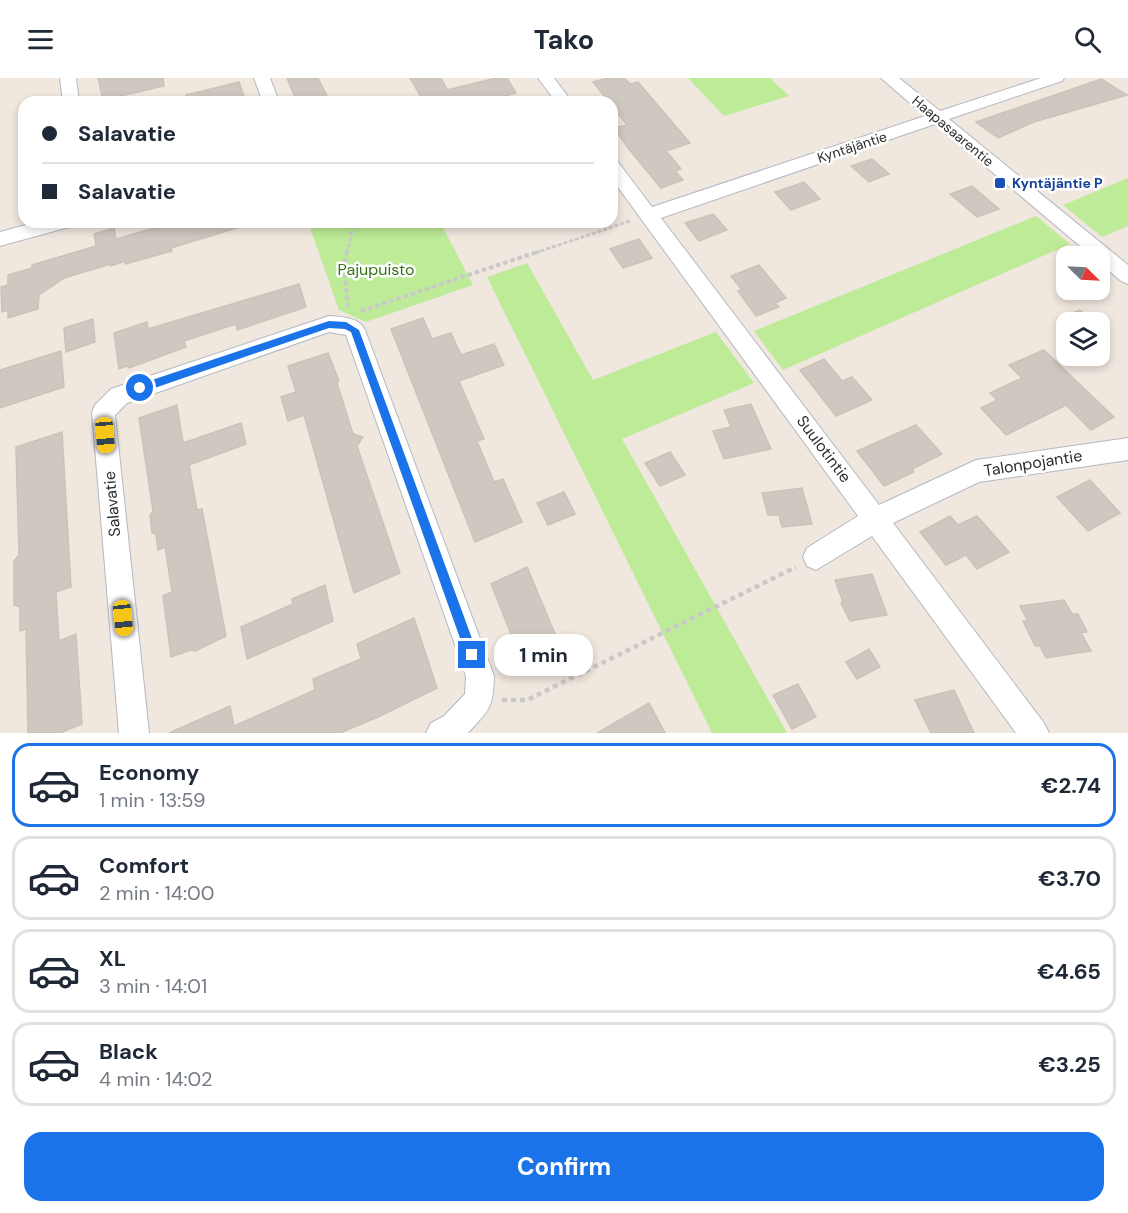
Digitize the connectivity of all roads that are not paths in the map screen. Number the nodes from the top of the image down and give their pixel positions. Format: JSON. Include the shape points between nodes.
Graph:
{"nodes":[{"id":1,"x":68,"y":78,"type":"edge"},
{"id":2,"x":262,"y":78,"type":"edge"},
{"id":3,"x":546,"y":78,"type":"edge"},
{"id":4,"x":889,"y":78,"type":"edge"},
{"id":5,"x":1056,"y":78,"type":"edge"},
{"id":6,"x":70,"y":96,"type":"edge"},
{"id":7,"x":269,"y":96,"type":"edge"},
{"id":8,"x":560,"y":96,"type":"edge"},
{"id":9,"x":938,"y":118,"type":"junction"},
{"id":10,"x":618,"y":174,"type":"edge"},
{"id":11,"x":648,"y":215,"type":"junction"},
{"id":12,"x":40,"y":228,"type":"edge"},
{"id":13,"x":0,"y":239,"type":"edge"},
{"id":14,"x":1128,"y":276,"type":"edge"},
{"id":15,"x":1128,"y":448,"type":"edge"},
{"id":16,"x":876,"y":519,"type":"junction"},
{"id":17,"x":816,"y":557,"type":"road end"},
{"id":18,"x":134,"y":733,"type":"edge"},
{"id":19,"x":441,"y":733,"type":"edge"},
{"id":20,"x":1034,"y":733,"type":"edge"}],
"edges":[{"from":1,"to":6,"type":"street"},
{"from":2,"to":7,"type":"street"},
{"from":3,"to":8,"type":"street"},
{"from":4,"to":9,"type":"street","name":"Haapasaarentie"},
{"from":5,"to":9,"type":"street","name":"Kyntäjäntie"},
{"from":9,"to":11,"type":"street","name":"Kyntäjäntie"},
{"from":9,"to":14,"type":"street","name":"Haapasaarentie"},
{"from":10,"to":11,"type":"street","name":"Suulotintie"},
{"from":11,"to":16,"type":"street","name":"Suulotintie"},
{"from":12,"to":13,"type":"street"},
{"from":15,"to":16,"type":"street","name":"Talonpojantie","via":[[976,471]]},
{"from":16,"to":17,"type":"street","name":"Talonpojantie"},
{"from":16,"to":20,"type":"street","name":"Suulotintie"},
{"from":18,"to":19,"type":"street","name":"Salavatie","via":[[103,412],[119,396],[347,320],[355,330],[480,676],[479,700],[454,726]]}]}
